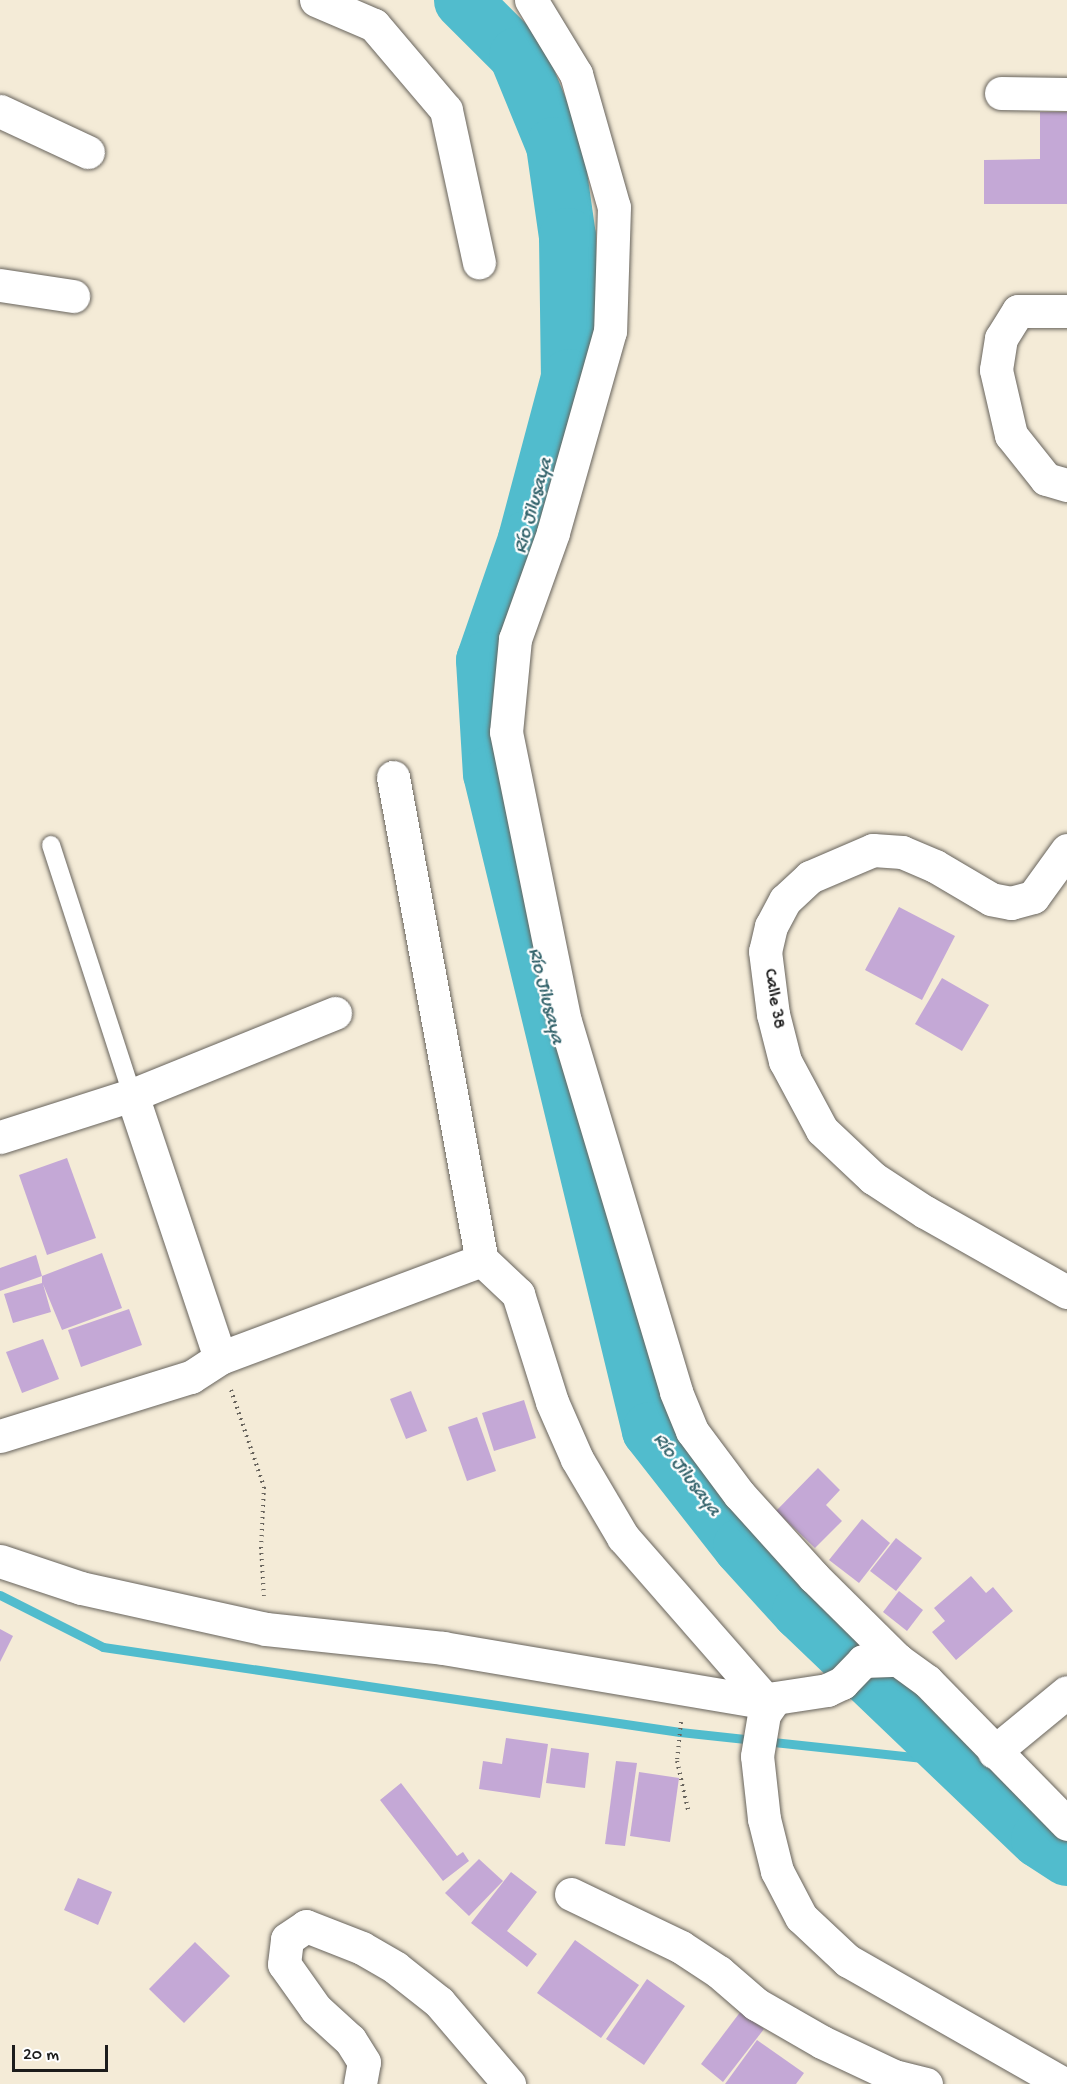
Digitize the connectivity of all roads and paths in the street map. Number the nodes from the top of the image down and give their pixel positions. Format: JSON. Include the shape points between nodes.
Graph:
{"nodes":[{"id":1,"x":316,"y":0,"type":"edge"},
{"id":2,"x":531,"y":0,"type":"edge"},
{"id":3,"x":1001,"y":93,"type":"dead end"},
{"id":4,"x":1067,"y":94,"type":"edge"},
{"id":5,"x":0,"y":111,"type":"edge"},
{"id":6,"x":88,"y":152,"type":"dead end"},
{"id":7,"x":479,"y":262,"type":"dead end"},
{"id":8,"x":0,"y":285,"type":"edge"},
{"id":9,"x":73,"y":296,"type":"dead end"},
{"id":10,"x":1067,"y":311,"type":"edge"},
{"id":11,"x":1067,"y":485,"type":"edge"},
{"id":12,"x":393,"y":777,"type":"dead end"},
{"id":13,"x":51,"y":845,"type":"dead end"},
{"id":14,"x":1067,"y":850,"type":"edge"},
{"id":15,"x":335,"y":1013,"type":"dead end"},
{"id":16,"x":132,"y":1095,"type":"junction"},
{"id":17,"x":0,"y":1137,"type":"edge"},
{"id":18,"x":482,"y":1260,"type":"junction"},
{"id":19,"x":1067,"y":1292,"type":"edge"},
{"id":20,"x":220,"y":1358,"type":"junction"},
{"id":21,"x":0,"y":1436,"type":"edge"},
{"id":22,"x":0,"y":1561,"type":"edge"},
{"id":23,"x":266,"y":1629,"type":"junction"},
{"id":24,"x":898,"y":1660,"type":"junction"},
{"id":25,"x":1067,"y":1692,"type":"edge"},
{"id":26,"x":681,"y":1723,"type":"dead end"},
{"id":27,"x":762,"y":1730,"type":"junction"},
{"id":28,"x":994,"y":1752,"type":"junction"},
{"id":29,"x":688,"y":1810,"type":"dead end"},
{"id":30,"x":1067,"y":1824,"type":"edge"},
{"id":31,"x":571,"y":1894,"type":"dead end"},
{"id":32,"x":360,"y":2084,"type":"edge"},
{"id":33,"x":509,"y":2084,"type":"edge"},
{"id":34,"x":926,"y":2084,"type":"edge"},
{"id":35,"x":1064,"y":2084,"type":"edge"}],
"edges":[{"from":1,"to":7,"type":"street","via":[[374,25],[446,110]]},
{"from":2,"to":24,"type":"street","via":[[576,74],[614,207],[610,331],[553,533],[515,639],[506,732],[565,1021],[676,1392],[692,1431],[739,1494],[814,1577]]},
{"from":3,"to":4,"type":"street"},
{"from":5,"to":6,"type":"street"},
{"from":8,"to":9,"type":"street"},
{"from":10,"to":11,"type":"street","via":[[1018,311],[1001,338],[996,370],[1011,435],[1047,479]]},
{"from":12,"to":18,"type":"street"},
{"from":13,"to":16,"type":"lane"},
{"from":14,"to":19,"type":"street","name":"Calle 38","via":[[1033,897],[1011,903],[991,899],[935,866],[902,852],[873,850],[810,877],[785,900],[771,926],[765,951],[773,1014],[785,1061],[822,1130],[873,1178]]},
{"from":15,"to":16,"type":"street"},
{"from":16,"to":17,"type":"street"},
{"from":16,"to":20,"type":"street"},
{"from":18,"to":20,"type":"street"},
{"from":18,"to":27,"type":"street","via":[[518,1294],[564,1430],[623,1537]]},
{"from":20,"to":21,"type":"street","via":[[191,1377]]},
{"from":20,"to":23,"type":"path","via":[[264,1487],[261,1547]]},
{"from":22,"to":23,"type":"street","via":[[81,1588]]},
{"from":23,"to":27,"type":"street","via":[[443,1648]]},
{"from":24,"to":27,"type":"street","via":[[853,1672],[827,1690],[775,1698]]},
{"from":24,"to":28,"type":"street","via":[[927,1681]]},
{"from":25,"to":28,"type":"street"},
{"from":26,"to":29,"type":"path","via":[[679,1779]]},
{"from":27,"to":35,"type":"street","via":[[764,1819],[777,1871],[801,1917],[848,1961]]},
{"from":28,"to":30,"type":"street"},
{"from":31,"to":34,"type":"street","via":[[681,1947],[719,1972],[756,2004],[822,2042],[894,2076]]},
{"from":32,"to":33,"type":"street","via":[[363,2062],[350,2040],[316,2009],[284,1964],[287,1940],[306,1926],[362,1948],[396,1968],[439,2002]]}]}
